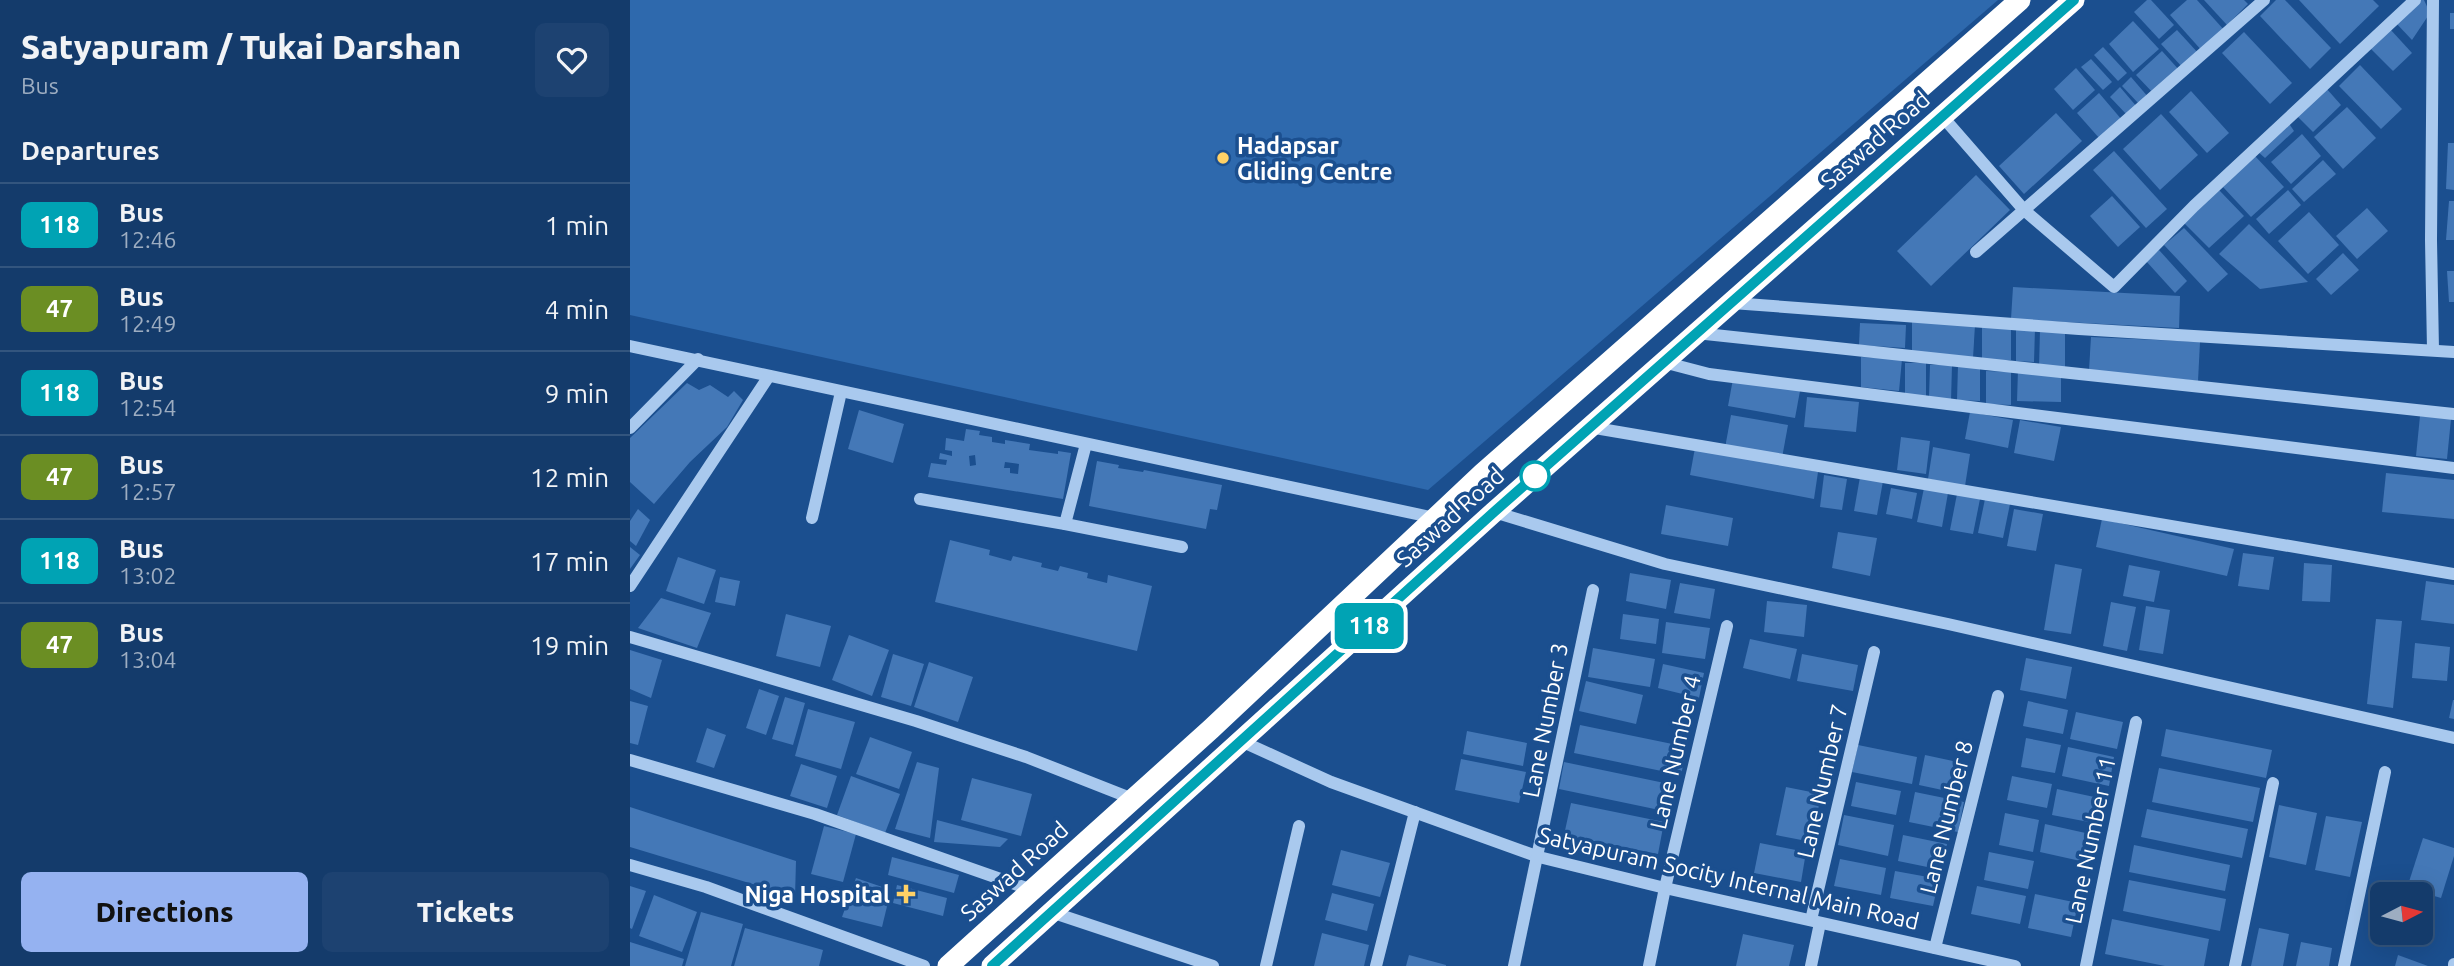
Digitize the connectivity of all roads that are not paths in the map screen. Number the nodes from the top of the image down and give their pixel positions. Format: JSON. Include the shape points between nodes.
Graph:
{"nodes":[{"id":1,"x":2020,"y":0,"type":"edge"},
{"id":2,"x":2074,"y":0,"type":"edge"},
{"id":3,"x":2264,"y":0,"type":"edge"},
{"id":4,"x":2415,"y":0,"type":"edge"},
{"id":5,"x":2433,"y":0,"type":"edge"},
{"id":6,"x":1942,"y":117,"type":"junction"},
{"id":7,"x":2024,"y":210,"type":"junction"},
{"id":8,"x":1976,"y":252,"type":"dead end"},
{"id":9,"x":1731,"y":303,"type":"junction"},
{"id":10,"x":1696,"y":333,"type":"junction"},
{"id":11,"x":630,"y":346,"type":"edge"},
{"id":12,"x":2433,"y":350,"type":"junction"},
{"id":13,"x":2454,"y":352,"type":"edge"},
{"id":14,"x":698,"y":359,"type":"junction"},
{"id":15,"x":1663,"y":362,"type":"junction"},
{"id":16,"x":769,"y":376,"type":"junction"},
{"id":17,"x":841,"y":392,"type":"junction"},
{"id":18,"x":2454,"y":414,"type":"edge"},
{"id":19,"x":1589,"y":427,"type":"junction"},
{"id":20,"x":630,"y":428,"type":"edge"},
{"id":21,"x":1086,"y":444,"type":"junction"},
{"id":22,"x":2454,"y":468,"type":"edge"},
{"id":23,"x":920,"y":499,"type":"dead end"},
{"id":24,"x":1494,"y":512,"type":"junction"},
{"id":25,"x":812,"y":518,"type":"dead end"},
{"id":26,"x":1435,"y":518,"type":"junction"},
{"id":27,"x":1065,"y":524,"type":"junction"},
{"id":28,"x":1182,"y":547,"type":"dead end"},
{"id":29,"x":2454,"y":575,"type":"edge"},
{"id":30,"x":630,"y":586,"type":"edge"},
{"id":31,"x":1592,"y":590,"type":"dead end"},
{"id":32,"x":1727,"y":626,"type":"dead end"},
{"id":33,"x":630,"y":637,"type":"edge"},
{"id":34,"x":1874,"y":652,"type":"dead end"},
{"id":35,"x":1998,"y":696,"type":"dead end"},
{"id":36,"x":2136,"y":722,"type":"dead end"},
{"id":37,"x":2454,"y":738,"type":"edge"},
{"id":38,"x":1241,"y":741,"type":"junction"},
{"id":39,"x":630,"y":760,"type":"edge"},
{"id":40,"x":2385,"y":772,"type":"dead end"},
{"id":41,"x":2273,"y":782,"type":"dead end"},
{"id":42,"x":1133,"y":799,"type":"junction"},
{"id":43,"x":1415,"y":813,"type":"junction"},
{"id":44,"x":1298,"y":826,"type":"dead end"},
{"id":45,"x":1539,"y":857,"type":"junction"},
{"id":46,"x":630,"y":865,"type":"edge"},
{"id":47,"x":1665,"y":888,"type":"junction"},
{"id":48,"x":1032,"y":890,"type":"junction"},
{"id":49,"x":1051,"y":912,"type":"junction"},
{"id":50,"x":1815,"y":921,"type":"junction"},
{"id":51,"x":1935,"y":948,"type":"junction"},
{"id":52,"x":1956,"y":960,"type":"edge"},
{"id":53,"x":924,"y":966,"type":"edge"},
{"id":54,"x":948,"y":966,"type":"edge"},
{"id":55,"x":992,"y":966,"type":"edge"},
{"id":56,"x":1213,"y":966,"type":"edge"},
{"id":57,"x":1266,"y":966,"type":"edge"},
{"id":58,"x":1376,"y":966,"type":"edge"},
{"id":59,"x":1514,"y":966,"type":"edge"},
{"id":60,"x":1649,"y":966,"type":"edge"},
{"id":61,"x":1811,"y":966,"type":"edge"},
{"id":62,"x":2015,"y":966,"type":"edge"},
{"id":63,"x":2086,"y":966,"type":"edge"},
{"id":64,"x":2235,"y":966,"type":"edge"},
{"id":65,"x":2344,"y":966,"type":"edge"}],
"edges":[{"from":1,"to":26,"type":"highway","name":"Saswad Road"},
{"from":2,"to":6,"type":"highway","name":"Saswad Road"},
{"from":3,"to":7,"type":"street"},
{"from":4,"to":7,"type":"street","via":[[2114,287]]},
{"from":5,"to":12,"type":"street"},
{"from":6,"to":7,"type":"street"},
{"from":6,"to":9,"type":"highway","name":"Saswad Road"},
{"from":7,"to":8,"type":"street"},
{"from":9,"to":10,"type":"highway","name":"Saswad Road"},
{"from":9,"to":12,"type":"street"},
{"from":10,"to":15,"type":"highway","name":"Saswad Road"},
{"from":10,"to":18,"type":"street"},
{"from":11,"to":14,"type":"street"},
{"from":12,"to":13,"type":"street"},
{"from":14,"to":16,"type":"street"},
{"from":14,"to":20,"type":"street"},
{"from":15,"to":19,"type":"highway","name":"Saswad Road"},
{"from":15,"to":22,"type":"street","via":[[1709,374]]},
{"from":16,"to":17,"type":"street"},
{"from":16,"to":30,"type":"street"},
{"from":17,"to":21,"type":"street"},
{"from":17,"to":25,"type":"street"},
{"from":19,"to":24,"type":"highway","name":"Saswad Road"},
{"from":19,"to":29,"type":"street"},
{"from":21,"to":26,"type":"street"},
{"from":21,"to":27,"type":"street"},
{"from":23,"to":27,"type":"street"},
{"from":24,"to":37,"type":"street","via":[[1665,564]]},
{"from":24,"to":38,"type":"highway","name":"Saswad Road"},
{"from":26,"to":42,"type":"highway","name":"Saswad Road"},
{"from":27,"to":28,"type":"street"},
{"from":31,"to":45,"type":"street","name":"Lane Number 3"},
{"from":32,"to":47,"type":"street","name":"Lane Number 4"},
{"from":33,"to":42,"type":"street","via":[[916,721]]},
{"from":34,"to":50,"type":"street","name":"Lane Number 7"},
{"from":35,"to":51,"type":"street","name":"Lane Number 8"},
{"from":36,"to":63,"type":"street","name":"Lane Number 11"},
{"from":38,"to":43,"type":"street","name":"Satyapuram Socity Internal Main Road"},
{"from":38,"to":49,"type":"highway","name":"Saswad Road"},
{"from":39,"to":48,"type":"street","via":[[816,814]]},
{"from":40,"to":65,"type":"street"},
{"from":41,"to":64,"type":"street"},
{"from":42,"to":48,"type":"highway","name":"Saswad Road"},
{"from":43,"to":45,"type":"street","name":"Satyapuram Socity Internal Main Road"},
{"from":43,"to":58,"type":"street"},
{"from":44,"to":57,"type":"street"},
{"from":45,"to":47,"type":"street","name":"Satyapuram Socity Internal Main Road"},
{"from":45,"to":59,"type":"street","name":"Lane Number 3"},
{"from":46,"to":53,"type":"street","via":[[706,887]]},
{"from":47,"to":50,"type":"street","name":"Satyapuram Socity Internal Main Road"},
{"from":47,"to":60,"type":"street","name":"Lane Number 4"},
{"from":48,"to":54,"type":"highway","name":"Saswad Road"},
{"from":49,"to":55,"type":"highway","name":"Saswad Road"},
{"from":49,"to":56,"type":"street"},
{"from":50,"to":51,"type":"street","name":"Satyapuram Socity Internal Main Road"},
{"from":50,"to":61,"type":"street","name":"Lane Number 7"},
{"from":51,"to":52,"type":"street","name":"Satyapuram Socity Internal Main Road"},
{"from":52,"to":62,"type":"street","name":"Satyapuram Socity Internal Main Road"}]}
